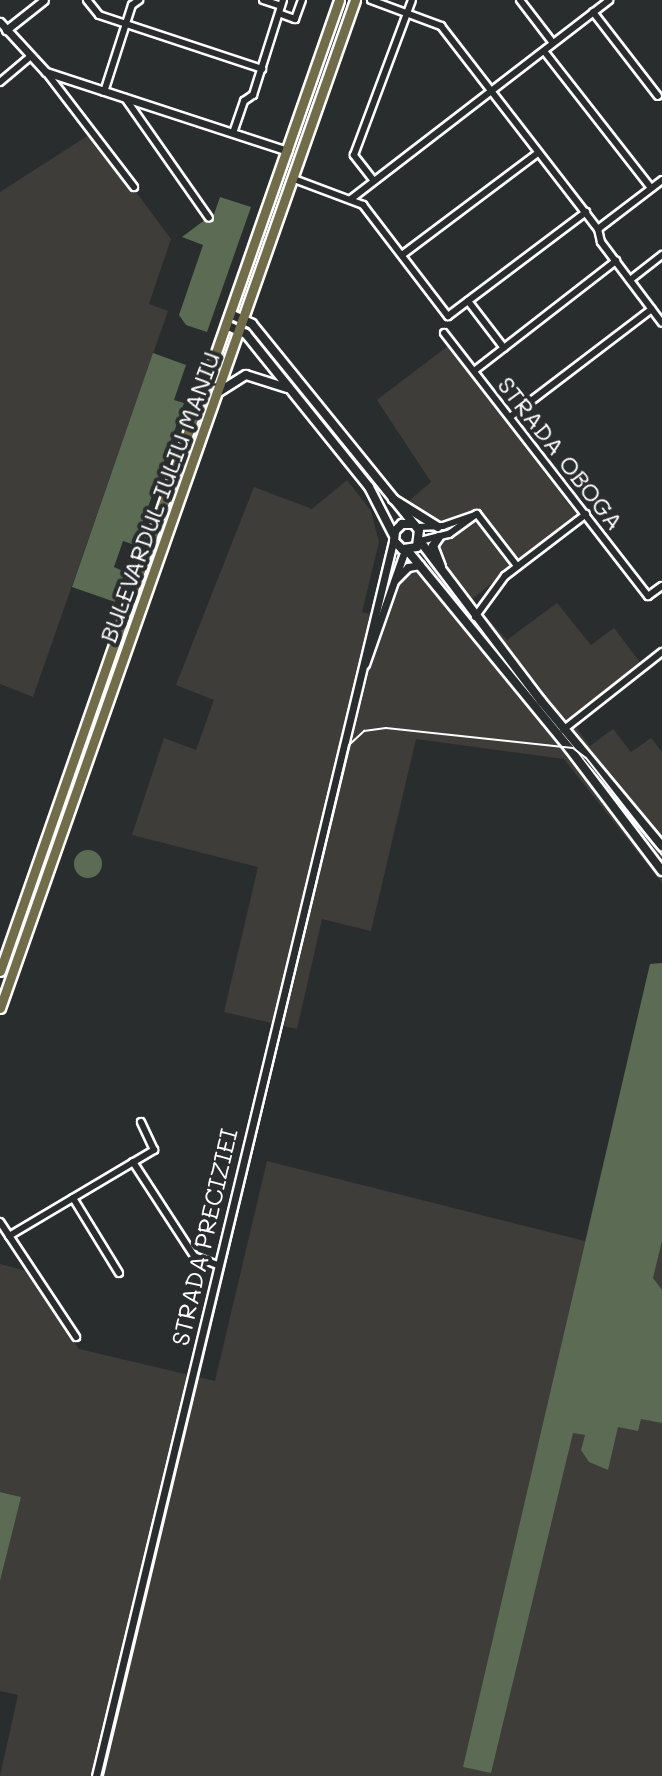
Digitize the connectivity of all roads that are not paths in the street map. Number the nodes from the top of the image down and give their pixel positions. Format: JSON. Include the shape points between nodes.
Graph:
{"nodes":[{"id":1,"x":44,"y":0,"type":"edge"},
{"id":2,"x":87,"y":0,"type":"edge"},
{"id":3,"x":139,"y":0,"type":"edge"},
{"id":4,"x":263,"y":0,"type":"edge"},
{"id":5,"x":302,"y":0,"type":"edge"},
{"id":6,"x":339,"y":0,"type":"edge"},
{"id":7,"x":355,"y":0,"type":"edge"},
{"id":8,"x":371,"y":0,"type":"edge"},
{"id":9,"x":412,"y":0,"type":"edge"},
{"id":10,"x":520,"y":0,"type":"edge"},
{"id":11,"x":609,"y":0,"type":"edge"},
{"id":12,"x":282,"y":7,"type":"edge"},
{"id":13,"x":593,"y":12,"type":"junction"},
{"id":14,"x":407,"y":13,"type":"junction"},
{"id":15,"x":0,"y":22,"type":"edge"},
{"id":16,"x":126,"y":24,"type":"junction"},
{"id":17,"x":6,"y":30,"type":"junction"},
{"id":18,"x":553,"y":43,"type":"junction"},
{"id":19,"x":544,"y":51,"type":"junction"},
{"id":20,"x":29,"y":58,"type":"junction"},
{"id":21,"x":262,"y":69,"type":"junction"},
{"id":22,"x":46,"y":72,"type":"junction"},
{"id":23,"x":0,"y":82,"type":"edge"},
{"id":24,"x":491,"y":91,"type":"junction"},
{"id":25,"x":104,"y":92,"type":"junction"},
{"id":26,"x":658,"y":96,"type":"dead end"},
{"id":27,"x":125,"y":98,"type":"junction"},
{"id":28,"x":233,"y":133,"type":"junction"},
{"id":29,"x":287,"y":151,"type":"junction"},
{"id":30,"x":538,"y":153,"type":"junction"},
{"id":31,"x":294,"y":179,"type":"junction"},
{"id":32,"x":662,"y":180,"type":"edge"},
{"id":33,"x":374,"y":181,"type":"junction"},
{"id":34,"x":134,"y":187,"type":"dead end"},
{"id":35,"x":651,"y":188,"type":"junction"},
{"id":36,"x":351,"y":199,"type":"junction"},
{"id":37,"x":586,"y":212,"type":"junction"},
{"id":38,"x":209,"y":218,"type":"dead end"},
{"id":39,"x":598,"y":229,"type":"junction"},
{"id":40,"x":402,"y":255,"type":"junction"},
{"id":41,"x":662,"y":255,"type":"edge"},
{"id":42,"x":616,"y":261,"type":"junction"},
{"id":43,"x":630,"y":280,"type":"junction"},
{"id":44,"x":468,"y":301,"type":"junction"},
{"id":45,"x":652,"y":309,"type":"junction"},
{"id":46,"x":230,"y":314,"type":"junction"},
{"id":47,"x":246,"y":319,"type":"junction"},
{"id":48,"x":662,"y":323,"type":"edge"},
{"id":49,"x":226,"y":325,"type":"junction"},
{"id":50,"x":241,"y":330,"type":"junction"},
{"id":51,"x":444,"y":333,"type":"dead end"},
{"id":52,"x":504,"y":348,"type":"junction"},
{"id":53,"x":474,"y":371,"type":"junction"},
{"id":54,"x":292,"y":390,"type":"junction"},
{"id":55,"x":215,"y":395,"type":"junction"},
{"id":56,"x":510,"y":417,"type":"junction"},
{"id":57,"x":385,"y":494,"type":"junction"},
{"id":58,"x":586,"y":514,"type":"junction"},
{"id":59,"x":415,"y":526,"type":"junction"},
{"id":60,"x":439,"y":532,"type":"junction"},
{"id":61,"x":394,"y":536,"type":"junction"},
{"id":62,"x":420,"y":541,"type":"junction"},
{"id":63,"x":406,"y":550,"type":"junction"},
{"id":64,"x":423,"y":565,"type":"junction"},
{"id":65,"x":517,"y":566,"type":"junction"},
{"id":66,"x":448,"y":582,"type":"junction"},
{"id":67,"x":391,"y":585,"type":"junction"},
{"id":68,"x":662,"y":586,"type":"edge"},
{"id":69,"x":475,"y":617,"type":"junction"},
{"id":70,"x":662,"y":652,"type":"edge"},
{"id":71,"x":363,"y":664,"type":"junction"},
{"id":72,"x":563,"y":730,"type":"junction"},
{"id":73,"x":662,"y":846,"type":"edge"},
{"id":74,"x":662,"y":871,"type":"edge"},
{"id":75,"x":0,"y":971,"type":"edge"},
{"id":76,"x":0,"y":1008,"type":"edge"},
{"id":77,"x":141,"y":1122,"type":"dead end"},
{"id":78,"x":133,"y":1162,"type":"junction"},
{"id":79,"x":73,"y":1198,"type":"junction"},
{"id":80,"x":0,"y":1222,"type":"edge"},
{"id":81,"x":9,"y":1236,"type":"junction"},
{"id":82,"x":218,"y":1265,"type":"junction"},
{"id":83,"x":119,"y":1273,"type":"dead end"},
{"id":84,"x":76,"y":1337,"type":"dead end"},
{"id":85,"x":96,"y":1776,"type":"edge"}],
"edges":[{"from":1,"to":17,"type":"street"},
{"from":2,"to":16,"type":"street","via":[[99,15]]},
{"from":3,"to":16,"type":"street"},
{"from":4,"to":12,"type":"street"},
{"from":5,"to":12,"type":"street","via":[[295,19]]},
{"from":6,"to":29,"type":"main road","name":"BULEVARDUL IULIU MANIU"},
{"from":7,"to":31,"type":"main road","name":"BULEVARDUL IULIU MANIU"},
{"from":8,"to":14,"type":"street"},
{"from":9,"to":14,"type":"street"},
{"from":10,"to":18,"type":"street"},
{"from":11,"to":13,"type":"street"},
{"from":12,"to":21,"type":"street"},
{"from":13,"to":18,"type":"street"},
{"from":13,"to":26,"type":"street"},
{"from":14,"to":24,"type":"street","via":[[441,26]]},
{"from":14,"to":33,"type":"street","via":[[354,155]]},
{"from":15,"to":17,"type":"street"},
{"from":16,"to":21,"type":"street"},
{"from":16,"to":25,"type":"street"},
{"from":17,"to":20,"type":"street"},
{"from":18,"to":19,"type":"street"},
{"from":19,"to":24,"type":"street"},
{"from":19,"to":35,"type":"street"},
{"from":20,"to":22,"type":"street"},
{"from":20,"to":23,"type":"street"},
{"from":21,"to":28,"type":"street"},
{"from":22,"to":25,"type":"street"},
{"from":22,"to":34,"type":"street"},
{"from":24,"to":30,"type":"street"},
{"from":24,"to":33,"type":"street"},
{"from":25,"to":27,"type":"street"},
{"from":27,"to":28,"type":"street"},
{"from":27,"to":38,"type":"street"},
{"from":28,"to":29,"type":"street"},
{"from":29,"to":46,"type":"main road","name":"BULEVARDUL IULIU MANIU"},
{"from":30,"to":37,"type":"street"},
{"from":30,"to":40,"type":"street"},
{"from":31,"to":36,"type":"street"},
{"from":31,"to":47,"type":"main road","name":"BULEVARDUL IULIU MANIU"},
{"from":32,"to":35,"type":"street"},
{"from":33,"to":36,"type":"street"},
{"from":35,"to":39,"type":"street"},
{"from":36,"to":40,"type":"street","via":[[366,207]]},
{"from":37,"to":39,"type":"street"},
{"from":37,"to":44,"type":"street"},
{"from":39,"to":42,"type":"street"},
{"from":40,"to":44,"type":"street","via":[[444,314]]},
{"from":41,"to":43,"type":"street"},
{"from":42,"to":43,"type":"street"},
{"from":42,"to":52,"type":"street"},
{"from":43,"to":45,"type":"street"},
{"from":44,"to":52,"type":"street"},
{"from":45,"to":48,"type":"street"},
{"from":45,"to":56,"type":"street"},
{"from":46,"to":47,"type":"main road"},
{"from":46,"to":49,"type":"main road","name":"BULEVARDUL IULIU MANIU"},
{"from":47,"to":50,"type":"main road","name":"BULEVARDUL IULIU MANIU"},
{"from":47,"to":57,"type":"main road"},
{"from":49,"to":50,"type":"main road"},
{"from":49,"to":75,"type":"main road","name":"BULEVARDUL IULIU MANIU"},
{"from":50,"to":54,"type":"main road"},
{"from":50,"to":55,"type":"main road","name":"BULEVARDUL IULIU MANIU"},
{"from":51,"to":53,"type":"street","name":"STRADA OBOGA"},
{"from":52,"to":53,"type":"street"},
{"from":53,"to":56,"type":"street","name":"STRADA OBOGA"},
{"from":54,"to":55,"type":"main road","via":[[246,375]]},
{"from":54,"to":61,"type":"main road","via":[[378,498]]},
{"from":55,"to":76,"type":"main road","name":"BULEVARDUL IULIU MANIU"},
{"from":56,"to":58,"type":"street","name":"STRADA OBOGA"},
{"from":57,"to":59,"type":"main road"},
{"from":57,"to":60,"type":"main road"},
{"from":58,"to":65,"type":"street"},
{"from":58,"to":68,"type":"street","name":"STRADA OBOGA","via":[[648,596]]},
{"from":59,"to":60,"type":"street"},
{"from":59,"to":61,"type":"main road","via":[[402,524]]},
{"from":59,"to":62,"type":"main road"},
{"from":60,"to":62,"type":"street"},
{"from":60,"to":65,"type":"street","via":[[477,514]]},
{"from":60,"to":66,"type":"main road","via":[[434,550]]},
{"from":61,"to":63,"type":"main road"},
{"from":61,"to":71,"type":"street","name":"STRADA PRECIZIEI"},
{"from":62,"to":63,"type":"main road"},
{"from":62,"to":66,"type":"main road"},
{"from":63,"to":64,"type":"main road"},
{"from":63,"to":67,"type":"street","name":"STRADA PRECIZIEI"},
{"from":64,"to":67,"type":"street","via":[[408,567]]},
{"from":64,"to":74,"type":"main road"},
{"from":65,"to":69,"type":"street"},
{"from":66,"to":69,"type":"main road"},
{"from":67,"to":71,"type":"street","name":"STRADA PRECIZIEI"},
{"from":69,"to":72,"type":"main road"},
{"from":70,"to":72,"type":"street"},
{"from":71,"to":82,"type":"street","name":"STRADA PRECIZIEI"},
{"from":72,"to":73,"type":"main road","via":[[601,767]]},
{"from":77,"to":78,"type":"street","via":[[155,1148]]},
{"from":78,"to":79,"type":"street"},
{"from":78,"to":82,"type":"street","via":[[191,1253]]},
{"from":79,"to":81,"type":"street"},
{"from":79,"to":83,"type":"street"},
{"from":80,"to":81,"type":"street"},
{"from":81,"to":84,"type":"street"},
{"from":82,"to":85,"type":"street","name":"STRADA PRECIZIEI"}]}
